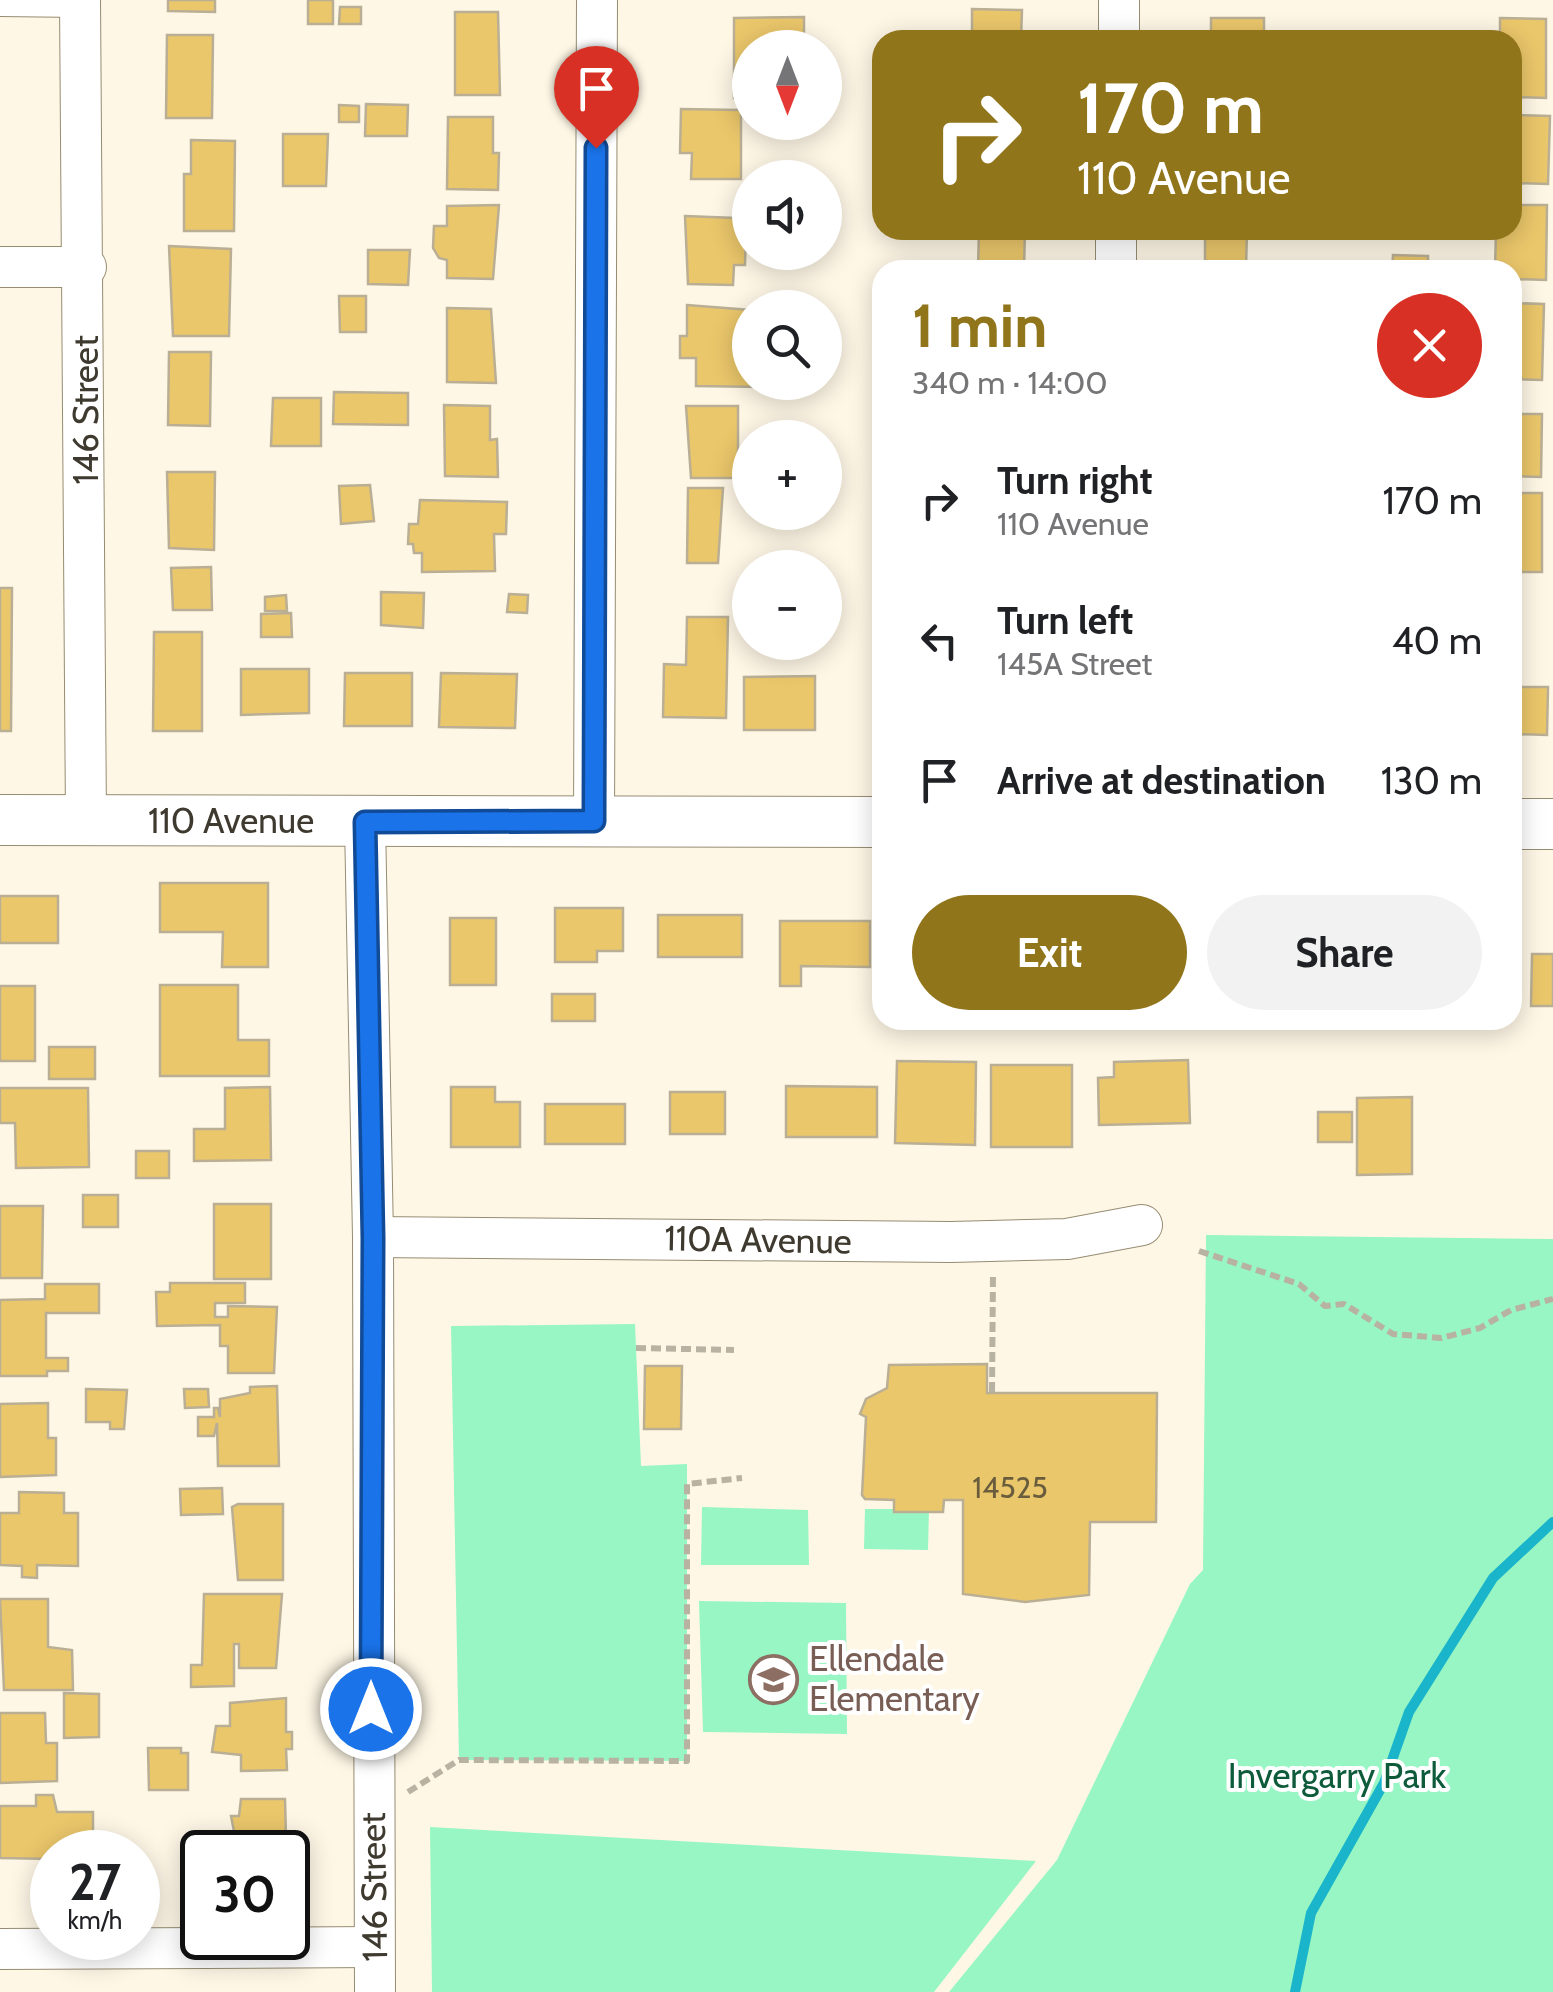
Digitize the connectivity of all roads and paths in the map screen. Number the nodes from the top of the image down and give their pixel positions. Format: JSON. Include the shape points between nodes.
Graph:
{"nodes":[{"id":1,"x":598,"y":0,"type":"edge"},
{"id":2,"x":1119,"y":0,"type":"edge"},
{"id":3,"x":80,"y":3,"type":"edge"},
{"id":4,"x":0,"y":6,"type":"edge"},
{"id":5,"x":1118,"y":30,"type":"edge"},
{"id":6,"x":0,"y":267,"type":"edge"},
{"id":7,"x":86,"y":268,"type":"junction"},
{"id":8,"x":0,"y":820,"type":"edge"},
{"id":9,"x":86,"y":821,"type":"junction"},
{"id":10,"x":594,"y":821,"type":"junction"},
{"id":11,"x":365,"y":822,"type":"junction"},
{"id":12,"x":872,"y":822,"type":"edge"},
{"id":13,"x":1522,"y":824,"type":"edge"},
{"id":14,"x":1553,"y":824,"type":"edge"},
{"id":15,"x":1142,"y":1225,"type":"dead end"},
{"id":16,"x":373,"y":1238,"type":"junction"},
{"id":17,"x":1198,"y":1251,"type":"dead end"},
{"id":18,"x":994,"y":1272,"type":"dead end"},
{"id":19,"x":1553,"y":1299,"type":"edge"},
{"id":20,"x":636,"y":1348,"type":"dead end"},
{"id":21,"x":734,"y":1350,"type":"dead end"},
{"id":22,"x":992,"y":1392,"type":"dead end"},
{"id":23,"x":742,"y":1478,"type":"dead end"},
{"id":24,"x":407,"y":1793,"type":"dead end"},
{"id":25,"x":374,"y":1947,"type":"junction"},
{"id":26,"x":0,"y":1948,"type":"edge"},
{"id":27,"x":375,"y":1992,"type":"edge"}],
"edges":[{"from":1,"to":10,"type":"street"},
{"from":2,"to":5,"type":"street"},
{"from":3,"to":4,"type":"lane"},
{"from":3,"to":7,"type":"street","name":"146 Street"},
{"from":6,"to":7,"type":"street"},
{"from":7,"to":9,"type":"street","name":"146 Street"},
{"from":8,"to":9,"type":"street","name":"110 Avenue"},
{"from":9,"to":11,"type":"street","name":"110 Avenue"},
{"from":10,"to":11,"type":"street","name":"110 Avenue"},
{"from":10,"to":12,"type":"street","name":"110 Avenue"},
{"from":11,"to":16,"type":"street","name":"146 Street"},
{"from":13,"to":14,"type":"street"},
{"from":15,"to":16,"type":"street","name":"110A Avenue","via":[[1067,1239],[951,1242]]},
{"from":16,"to":25,"type":"street","name":"146 Street"},
{"from":17,"to":19,"type":"path","via":[[1299,1284],[1325,1306],[1344,1304],[1404,1336],[1462,1334]]},
{"from":18,"to":22,"type":"path"},
{"from":20,"to":21,"type":"path"},
{"from":23,"to":24,"type":"path","via":[[687,1484],[687,1761],[459,1760]]},
{"from":25,"to":26,"type":"street"},
{"from":25,"to":27,"type":"street","name":"146 Street"}]}
